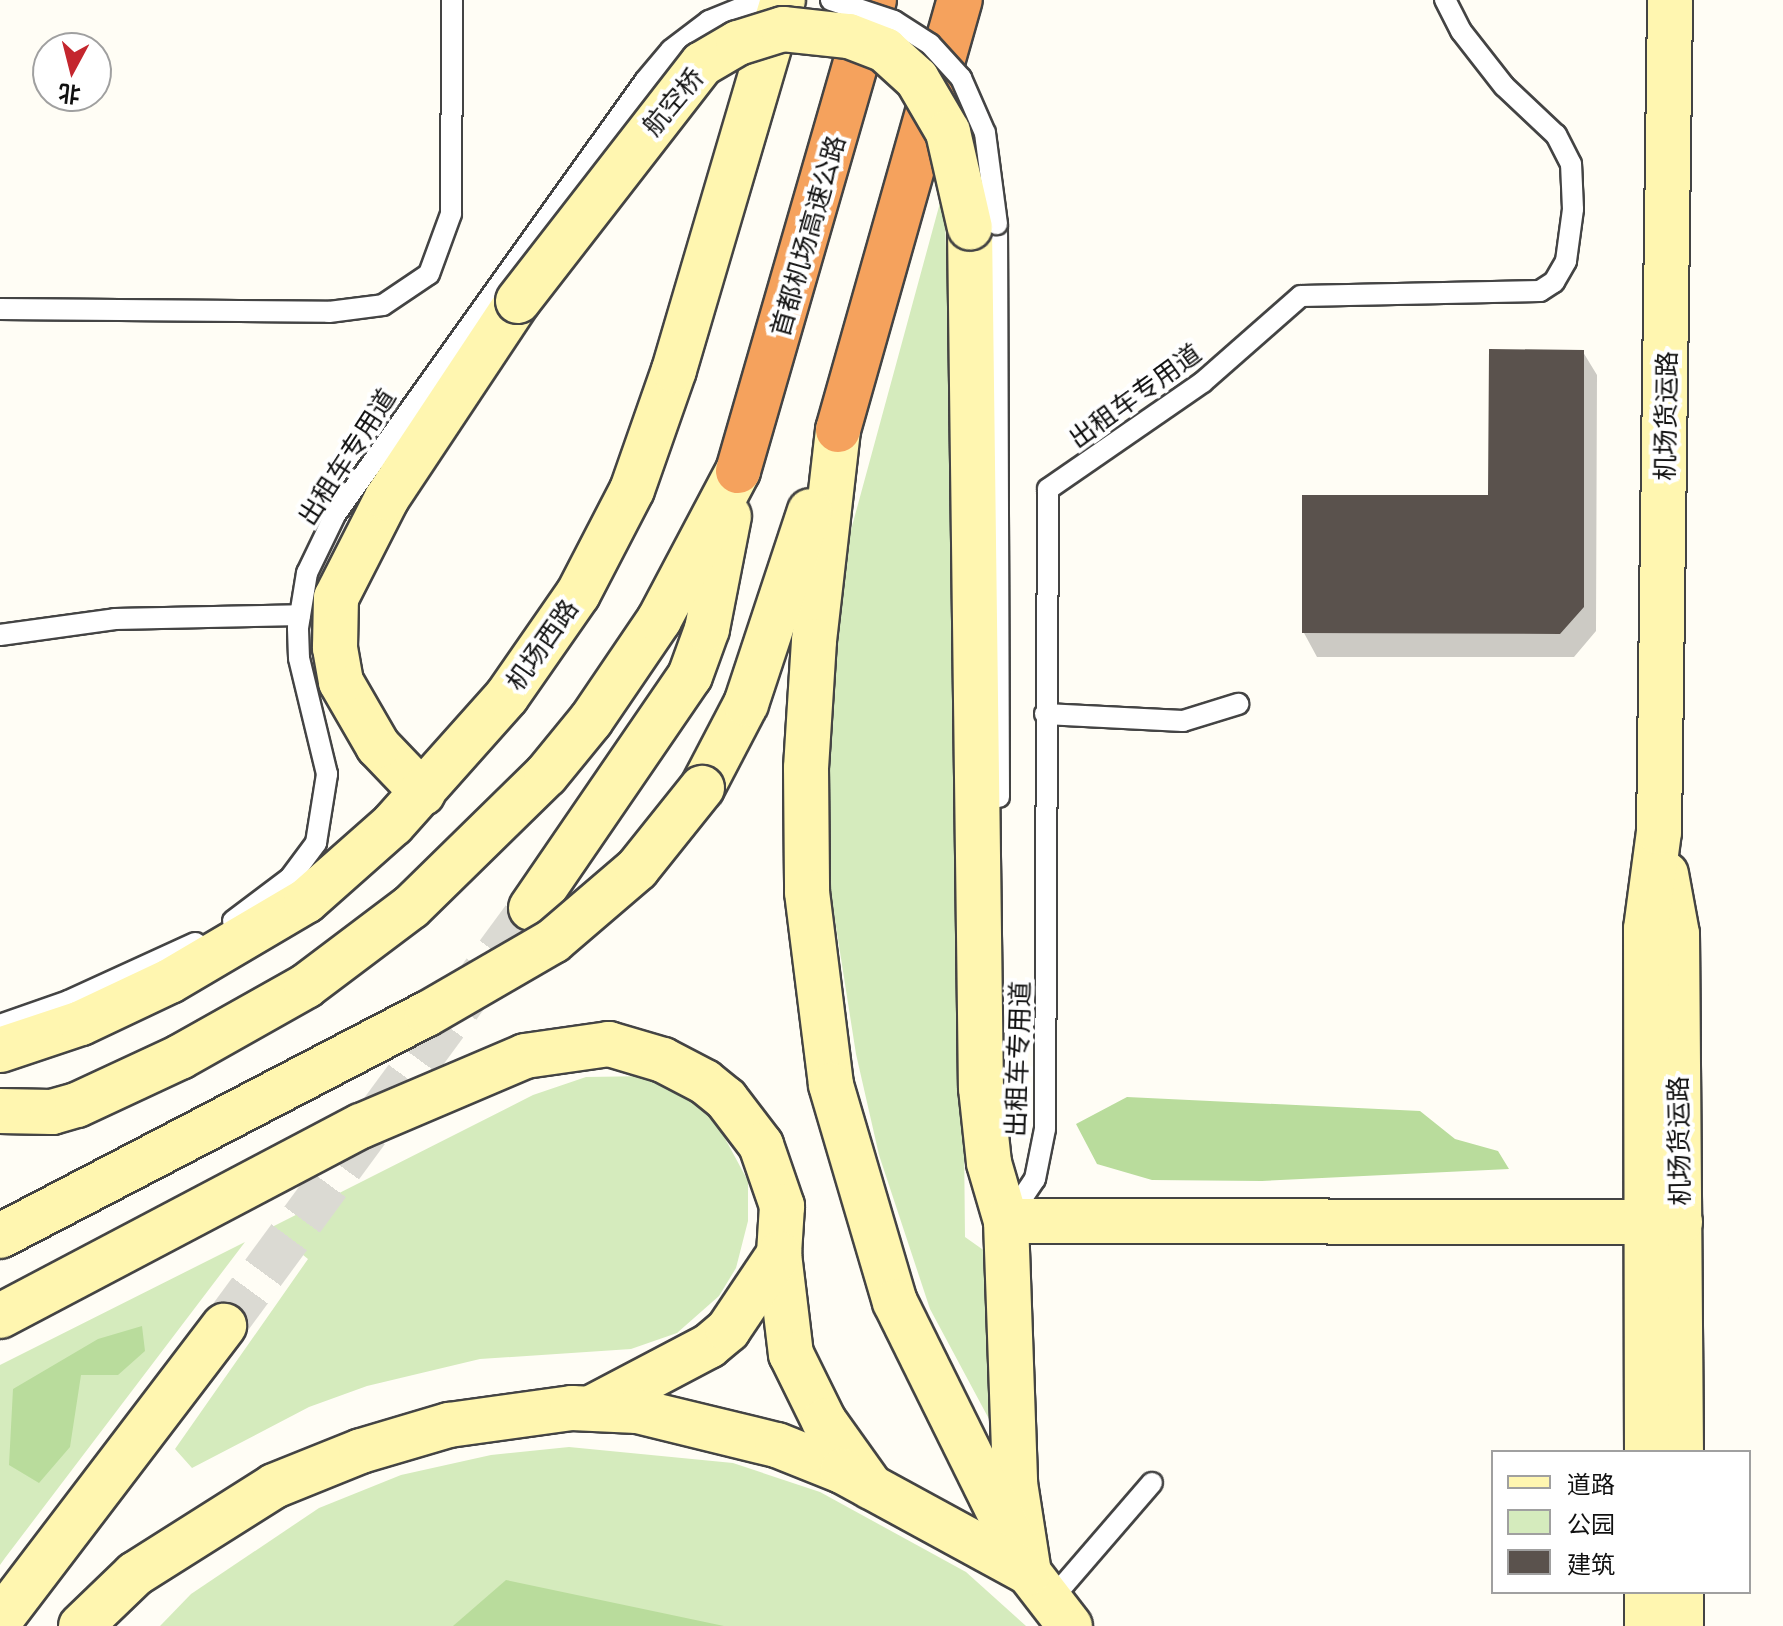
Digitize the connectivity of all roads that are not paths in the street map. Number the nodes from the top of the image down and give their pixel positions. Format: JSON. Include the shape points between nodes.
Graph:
{"nodes":[{"id":1,"x":452,"y":0,"type":"edge"},
{"id":2,"x":761,"y":0,"type":"edge"},
{"id":3,"x":783,"y":0,"type":"edge"},
{"id":4,"x":831,"y":0,"type":"edge"},
{"id":5,"x":874,"y":0,"type":"edge"},
{"id":6,"x":960,"y":0,"type":"edge"},
{"id":7,"x":1445,"y":0,"type":"edge"},
{"id":8,"x":1670,"y":0,"type":"edge"},
{"id":9,"x":984,"y":226,"type":"junction"},
{"id":10,"x":506,"y":294,"type":"junction"},
{"id":11,"x":0,"y":309,"type":"edge"},
{"id":12,"x":838,"y":430,"type":"junction"},
{"id":13,"x":738,"y":471,"type":"junction"},
{"id":14,"x":300,"y":615,"type":"junction"},
{"id":15,"x":0,"y":635,"type":"edge"},
{"id":16,"x":1238,"y":704,"type":"dead end"},
{"id":17,"x":1045,"y":714,"type":"junction"},
{"id":18,"x":423,"y":793,"type":"junction"},
{"id":19,"x":531,"y":908,"type":"tunnel mouth"},
{"id":20,"x":0,"y":1025,"type":"edge"},
{"id":21,"x":0,"y":1050,"type":"edge"},
{"id":22,"x":77,"y":1105,"type":"junction"},
{"id":23,"x":0,"y":1111,"type":"edge"},
{"id":24,"x":0,"y":1145,"type":"edge"},
{"id":25,"x":1006,"y":1221,"type":"junction"},
{"id":26,"x":1664,"y":1222,"type":"junction"},
{"id":27,"x":0,"y":1236,"type":"edge"},
{"id":28,"x":779,"y":1254,"type":"junction"},
{"id":29,"x":0,"y":1316,"type":"edge"},
{"id":30,"x":224,"y":1326,"type":"tunnel mouth"},
{"id":31,"x":595,"y":1406,"type":"junction"},
{"id":32,"x":1647,"y":1450,"type":"edge"},
{"id":33,"x":1681,"y":1450,"type":"edge"},
{"id":34,"x":1152,"y":1483,"type":"dead end"},
{"id":35,"x":871,"y":1487,"type":"junction"},
{"id":36,"x":1647,"y":1594,"type":"edge"},
{"id":37,"x":1681,"y":1594,"type":"edge"},
{"id":38,"x":1049,"y":1600,"type":"edge"},
{"id":39,"x":0,"y":1620,"type":"edge"},
{"id":40,"x":81,"y":1626,"type":"edge"},
{"id":41,"x":1647,"y":1626,"type":"edge"},
{"id":42,"x":1681,"y":1626,"type":"edge"}],
"edges":[{"from":1,"to":11,"type":"lane","via":[[451,214],[429,274],[383,305],[329,312]]},
{"from":2,"to":10,"type":"lane","name":"出租车专用道","via":[[709,21],[671,50]]},
{"from":3,"to":18,"type":"street","name":"机场西路","via":[[674,370],[619,521],[553,632],[507,696]]},
{"from":4,"to":9,"type":"lane","bridge":true,"via":[[894,21],[930,44],[961,78],[985,133]]},
{"from":5,"to":13,"type":"highway","name":"首都机场高速公路"},
{"from":6,"to":12,"type":"highway"},
{"from":7,"to":17,"type":"lane","name":"出租车专用道","via":[[1461,31],[1504,86],[1556,135],[1571,164],[1568,248],[1554,282],[1540,291],[1301,296],[1203,382],[1048,489]]},
{"from":8,"to":26,"type":"street","name":"机场货运路","via":[[1659,832],[1646,929]]},
{"from":9,"to":10,"type":"street","name":"航空桥","bridge":true,"via":[[948,132],[917,79],[885,50],[849,36],[783,29],[738,43],[702,64]]},
{"from":9,"to":25,"type":"street","name":"航空桥","via":[[981,1088],[989,1163]]},
{"from":10,"to":14,"type":"lane","name":"出租车专用道","via":[[335,515],[307,573]]},
{"from":10,"to":18,"type":"street","name":"航空桥","via":[[387,498],[336,598],[341,682],[378,746]]},
{"from":12,"to":27,"type":"street","bridge":true,"via":[[746,704],[702,788],[637,869],[553,941],[427,1014]]},
{"from":12,"to":38,"type":"street","via":[[806,768],[807,892],[831,1085],[895,1302]]},
{"from":13,"to":19,"type":"street","via":[[707,629],[690,676]]},
{"from":13,"to":22,"type":"street","via":[[659,620],[591,720],[546,775],[451,871],[306,986],[180,1057]]},
{"from":14,"to":15,"type":"lane","via":[[115,619]]},
{"from":14,"to":20,"type":"lane","name":"出租车专用道","via":[[299,658],[327,774],[316,843],[290,878],[200,941],[68,1001]]},
{"from":16,"to":17,"type":"lane","via":[[1183,721]]},
{"from":17,"to":25,"type":"lane","name":"出租车专用道","via":[[1045,1129],[1035,1179]]},
{"from":18,"to":21,"type":"street","name":"机场西路","via":[[346,871],[284,915],[124,1003]]},
{"from":22,"to":23,"type":"street","via":[[52,1112]]},
{"from":22,"to":24,"type":"street"},
{"from":25,"to":26,"type":"street"},
{"from":25,"to":38,"type":"street","name":"航空桥","via":[[1015,1483]]},
{"from":26,"to":32,"type":"street","name":"机场货运路"},
{"from":26,"to":33,"type":"street","name":"机场货运路"},
{"from":28,"to":29,"type":"street","via":[[780,1195],[749,1127],[705,1082],[642,1052],[609,1044],[542,1052],[361,1126]]},
{"from":28,"to":31,"type":"street","via":[[728,1330],[709,1346]]},
{"from":28,"to":35,"type":"street","via":[[791,1354],[824,1421]]},
{"from":30,"to":39,"type":"street"},
{"from":31,"to":35,"type":"street","via":[[739,1433],[809,1457]]},
{"from":31,"to":40,"type":"street","via":[[516,1412],[449,1425],[315,1468],[234,1507],[175,1544],[126,1581]]},
{"from":34,"to":38,"type":"lane"},
{"from":35,"to":38,"type":"street"},
{"from":36,"to":41,"type":"street"},
{"from":37,"to":42,"type":"street"}]}
